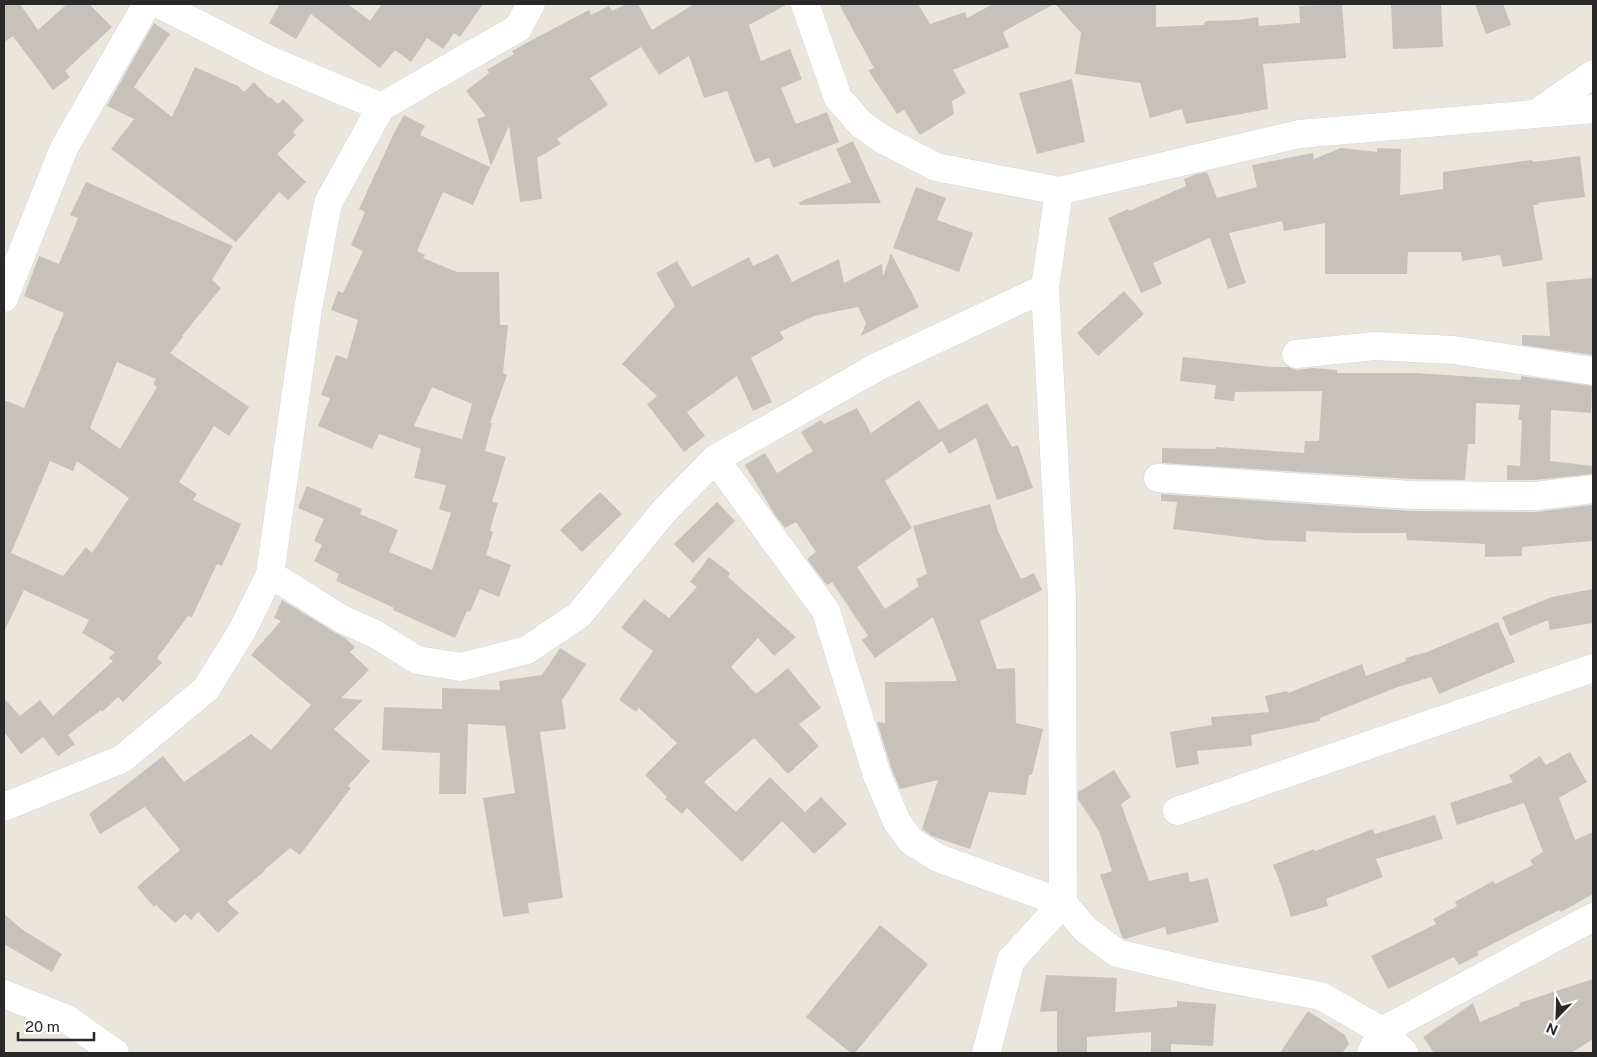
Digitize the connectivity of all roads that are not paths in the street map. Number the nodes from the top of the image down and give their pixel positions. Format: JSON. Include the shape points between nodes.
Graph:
{"nodes":[{"id":1,"x":147,"y":4,"type":"edge"},
{"id":2,"x":159,"y":4,"type":"edge"},
{"id":3,"x":531,"y":4,"type":"edge"},
{"id":4,"x":805,"y":4,"type":"edge"},
{"id":5,"x":1593,"y":74,"type":"edge"},
{"id":6,"x":381,"y":108,"type":"junction"},
{"id":7,"x":1593,"y":109,"type":"edge"},
{"id":8,"x":1536,"y":113,"type":"junction"},
{"id":9,"x":1059,"y":190,"type":"junction"},
{"id":10,"x":1045,"y":288,"type":"junction"},
{"id":11,"x":4,"y":298,"type":"edge"},
{"id":12,"x":1296,"y":354,"type":"dead end"},
{"id":13,"x":1593,"y":371,"type":"edge"},
{"id":14,"x":715,"y":459,"type":"junction"},
{"id":15,"x":1158,"y":478,"type":"dead end"},
{"id":16,"x":1593,"y":489,"type":"edge"},
{"id":17,"x":270,"y":574,"type":"junction"},
{"id":18,"x":1593,"y":668,"type":"edge"},
{"id":19,"x":4,"y":808,"type":"edge"},
{"id":20,"x":1176,"y":812,"type":"dead end"},
{"id":21,"x":1064,"y":903,"type":"junction"},
{"id":22,"x":1593,"y":917,"type":"edge"},
{"id":23,"x":4,"y":994,"type":"edge"},
{"id":24,"x":1376,"y":1042,"type":"edge"},
{"id":25,"x":115,"y":1053,"type":"edge"},
{"id":26,"x":986,"y":1053,"type":"edge"},
{"id":27,"x":1404,"y":1053,"type":"edge"}],
"edges":[{"from":1,"to":11,"type":"street","via":[[64,148]]},
{"from":2,"to":6,"type":"street","via":[[268,59]]},
{"from":3,"to":6,"type":"street","via":[[518,28]]},
{"from":4,"to":9,"type":"street","via":[[838,98],[861,124],[882,139],[936,167]]},
{"from":5,"to":8,"type":"street"},
{"from":6,"to":17,"type":"street","via":[[328,203],[308,309]]},
{"from":7,"to":8,"type":"street"},
{"from":8,"to":9,"type":"street","via":[[1299,134]]},
{"from":9,"to":10,"type":"street"},
{"from":10,"to":14,"type":"street","via":[[877,367]]},
{"from":10,"to":21,"type":"street","via":[[1062,599]]},
{"from":12,"to":13,"type":"street","via":[[1385,346],[1453,350]]},
{"from":14,"to":17,"type":"street","via":[[665,510],[579,615],[527,650],[461,667],[417,660]]},
{"from":14,"to":21,"type":"street","via":[[826,611],[877,775],[896,822],[911,841],[938,858]]},
{"from":15,"to":16,"type":"street","via":[[1412,495],[1536,496]]},
{"from":17,"to":19,"type":"street","via":[[242,631],[206,689],[122,759]]},
{"from":18,"to":20,"type":"street"},
{"from":21,"to":24,"type":"street","via":[[1086,930],[1117,953],[1213,976],[1321,996]]},
{"from":21,"to":26,"type":"street","via":[[1011,960]]},
{"from":22,"to":24,"type":"street"},
{"from":23,"to":25,"type":"street","via":[[67,1019]]},
{"from":24,"to":27,"type":"street"}]}
